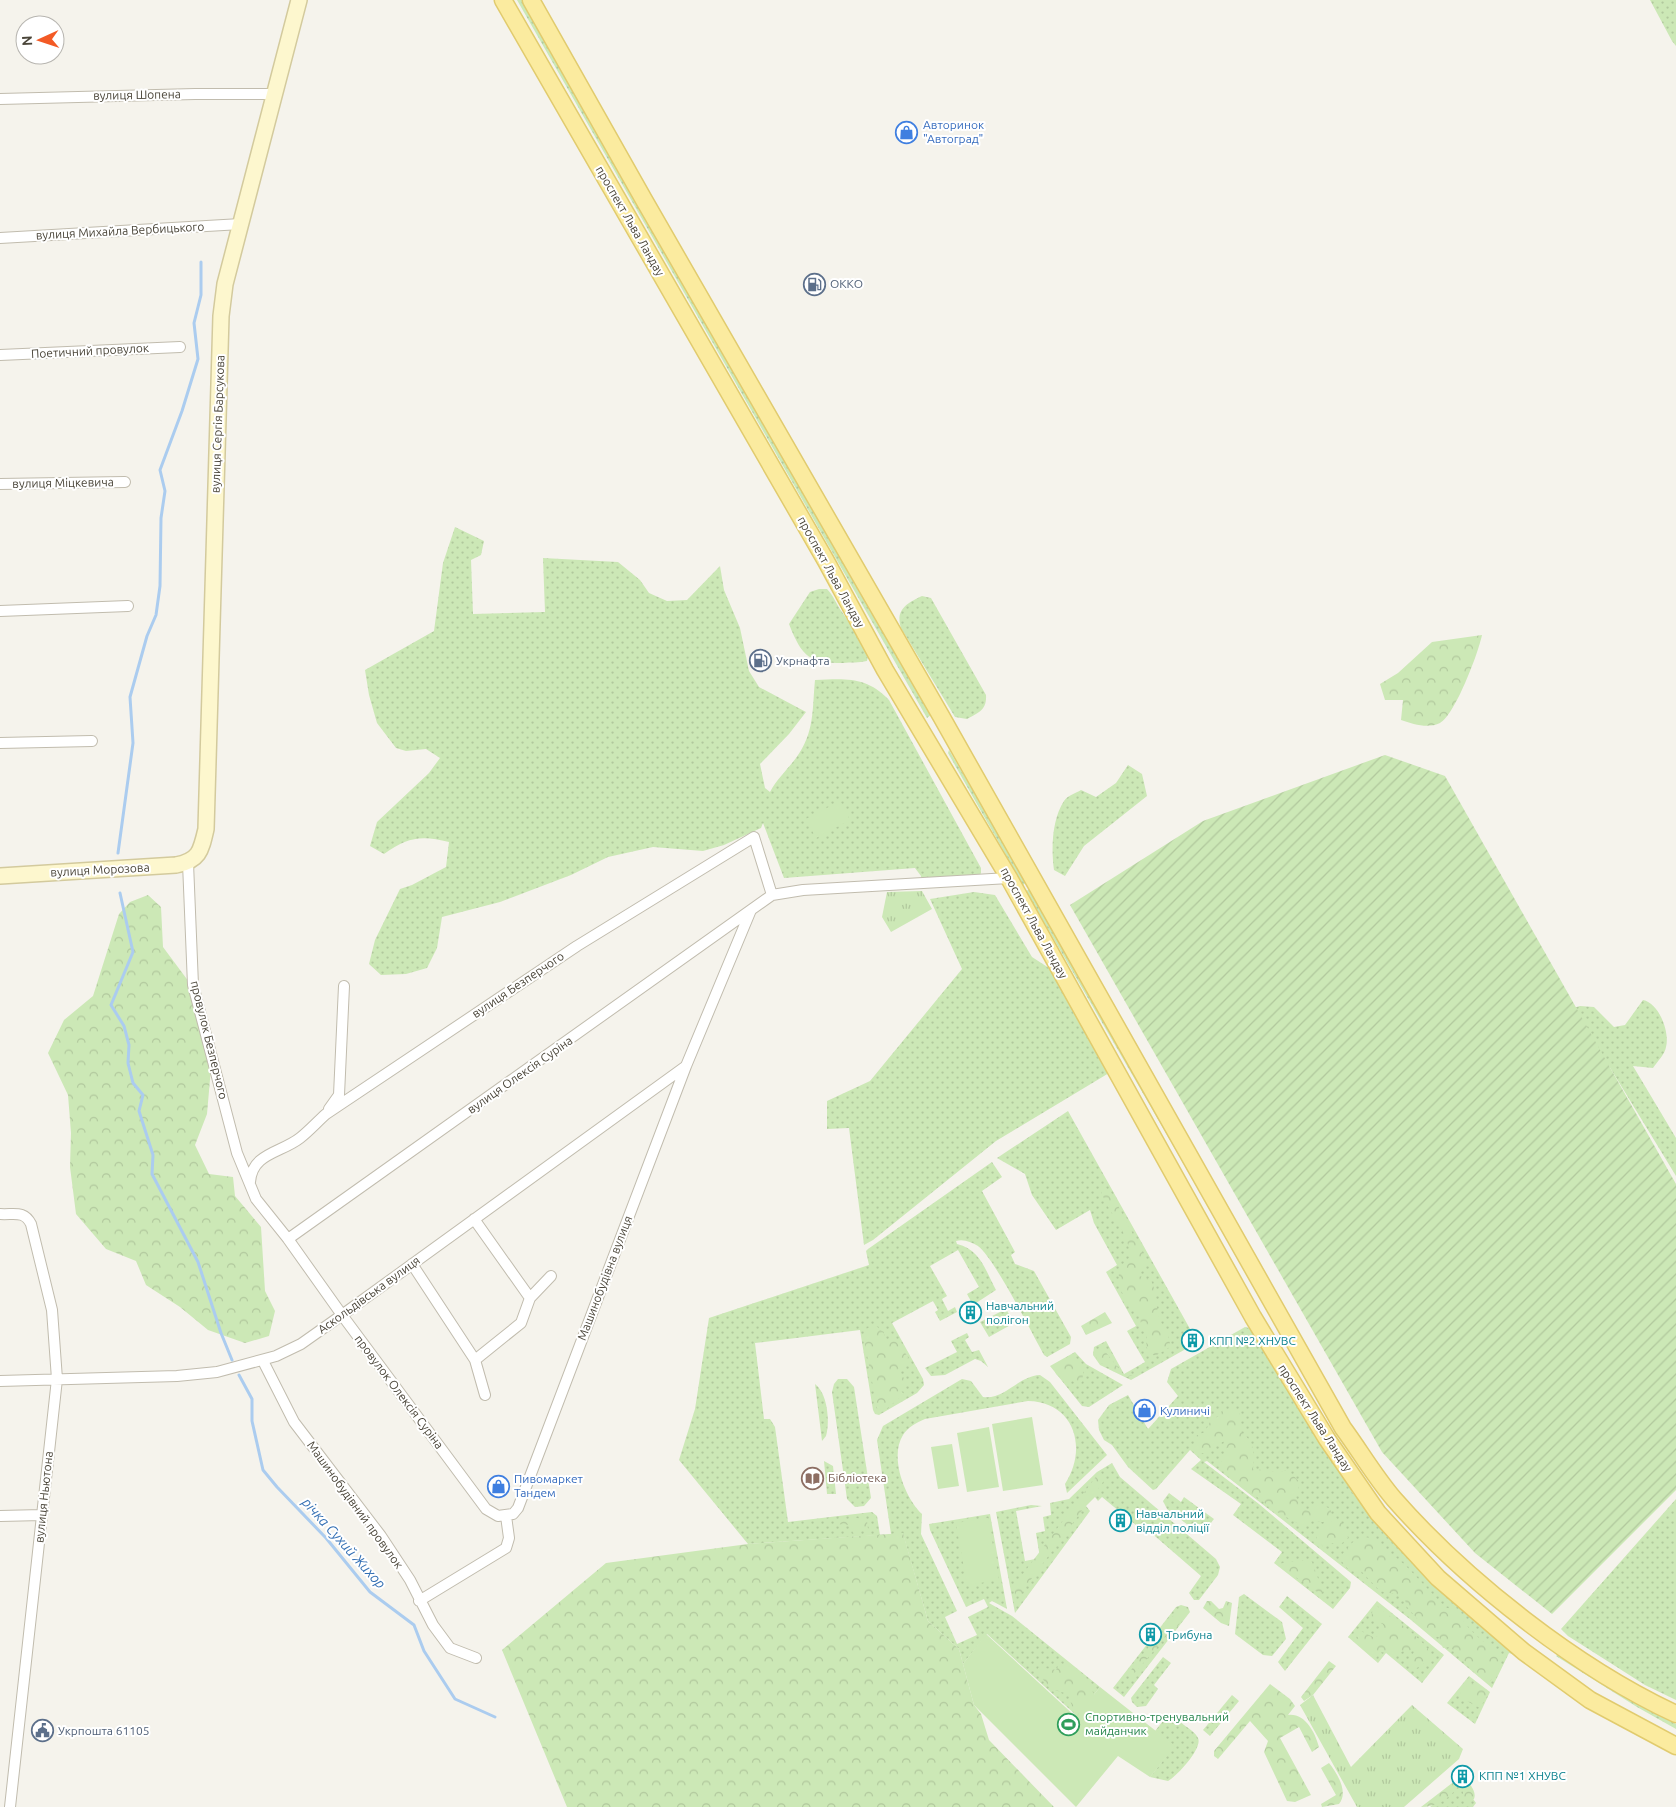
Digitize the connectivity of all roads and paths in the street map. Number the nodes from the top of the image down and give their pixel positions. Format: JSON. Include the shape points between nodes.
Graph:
{"nodes":[{"id":1,"x":299,"y":0,"type":"edge"},
{"id":2,"x":503,"y":0,"type":"edge"},
{"id":3,"x":531,"y":0,"type":"edge"},
{"id":4,"x":275,"y":94,"type":"junction"},
{"id":5,"x":0,"y":99,"type":"edge"},
{"id":6,"x":240,"y":224,"type":"junction"},
{"id":7,"x":0,"y":238,"type":"edge"},
{"id":8,"x":180,"y":347,"type":"dead end"},
{"id":9,"x":0,"y":356,"type":"edge"},
{"id":10,"x":125,"y":482,"type":"dead end"},
{"id":11,"x":0,"y":484,"type":"edge"},
{"id":12,"x":128,"y":606,"type":"dead end"},
{"id":13,"x":0,"y":611,"type":"edge"},
{"id":14,"x":941,"y":716,"type":"junction"},
{"id":15,"x":921,"y":728,"type":"junction"},
{"id":16,"x":92,"y":741,"type":"dead end"},
{"id":17,"x":0,"y":743,"type":"edge"},
{"id":18,"x":192,"y":860,"type":"junction"},
{"id":19,"x":0,"y":876,"type":"edge"},
{"id":20,"x":1009,"y":878,"type":"junction"},
{"id":21,"x":772,"y":896,"type":"junction"},
{"id":22,"x":751,"y":910,"type":"junction"},
{"id":23,"x":344,"y":986,"type":"dead end"},
{"id":24,"x":686,"y":1066,"type":"junction"},
{"id":25,"x":326,"y":1114,"type":"junction"},
{"id":26,"x":250,"y":1183,"type":"junction"},
{"id":27,"x":0,"y":1214,"type":"edge"},
{"id":28,"x":474,"y":1219,"type":"junction"},
{"id":29,"x":288,"y":1239,"type":"junction"},
{"id":30,"x":412,"y":1264,"type":"junction"},
{"id":31,"x":551,"y":1276,"type":"dead end"},
{"id":32,"x":530,"y":1298,"type":"junction"},
{"id":33,"x":342,"y":1315,"type":"junction"},
{"id":34,"x":475,"y":1360,"type":"junction"},
{"id":35,"x":263,"y":1361,"type":"junction"},
{"id":36,"x":57,"y":1379,"type":"junction"},
{"id":37,"x":0,"y":1381,"type":"edge"},
{"id":38,"x":485,"y":1395,"type":"dead end"},
{"id":39,"x":42,"y":1515,"type":"junction"},
{"id":40,"x":0,"y":1516,"type":"edge"},
{"id":41,"x":506,"y":1516,"type":"junction"},
{"id":42,"x":419,"y":1601,"type":"junction"},
{"id":43,"x":1548,"y":1636,"type":"junction"},
{"id":44,"x":1524,"y":1652,"type":"junction"},
{"id":45,"x":476,"y":1658,"type":"dead end"},
{"id":46,"x":1676,"y":1714,"type":"edge"},
{"id":47,"x":1676,"y":1746,"type":"edge"},
{"id":48,"x":10,"y":1807,"type":"edge"}],
"edges":[{"from":1,"to":4,"type":"main road","name":"вулиця Сергія Барсукова"},
{"from":2,"to":15,"type":"main road","name":"проспект Льва Ландау"},
{"from":3,"to":14,"type":"main road","name":"проспект Льва Ландау"},
{"from":4,"to":5,"type":"street","name":"вулиця Шопена"},
{"from":4,"to":6,"type":"main road","name":"вулиця Сергія Барсукова"},
{"from":6,"to":7,"type":"street","name":"вулиця Михайла Вербицького"},
{"from":6,"to":18,"type":"main road","name":"вулиця Сергія Барсукова","via":[[225,284],[221,316],[206,829],[203,844]]},
{"from":8,"to":9,"type":"street","name":"Поетичний провулок"},
{"from":10,"to":11,"type":"street","name":"вулиця Міцкевича"},
{"from":12,"to":13,"type":"street"},
{"from":14,"to":15,"type":"main road"},
{"from":14,"to":43,"type":"main road","name":"проспект Льва Ландау","via":[[1343,1428],[1394,1498],[1454,1560]]},
{"from":15,"to":20,"type":"main road","name":"проспект Льва Ландау"},
{"from":16,"to":17,"type":"street"},
{"from":18,"to":19,"type":"main road","name":"вулиця Морозова"},
{"from":18,"to":26,"type":"street","name":"провулок Безперчого","via":[[193,985],[237,1153]]},
{"from":20,"to":21,"type":"street","via":[[799,890]]},
{"from":20,"to":44,"type":"main road","name":"проспект Льва Ландау","via":[[1253,1317],[1327,1439],[1378,1513],[1438,1578]]},
{"from":21,"to":22,"type":"street","name":"вулиця Олексія Суріна"},
{"from":21,"to":25,"type":"street","name":"вулиця Безперчого","via":[[754,837],[577,946]]},
{"from":22,"to":24,"type":"street","name":"Машинобудівна вулиця"},
{"from":22,"to":29,"type":"street","name":"вулиця Олексія Суріна"},
{"from":23,"to":25,"type":"street","via":[[339,1095]]},
{"from":24,"to":28,"type":"street","name":"Аскольдівська вулиця"},
{"from":24,"to":41,"type":"street","name":"Машинобудівна вулиця","via":[[518,1508]]},
{"from":25,"to":26,"type":"street","name":"вулиця Безперчого","via":[[299,1139],[262,1157],[251,1172]]},
{"from":26,"to":29,"type":"street","name":"провулок Олексія Суріна","via":[[256,1199]]},
{"from":27,"to":36,"type":"street","name":"вулиця Ньютона","via":[[22,1214],[31,1224],[52,1310]]},
{"from":28,"to":30,"type":"street","name":"Аскольдівська вулиця"},
{"from":28,"to":32,"type":"street"},
{"from":29,"to":33,"type":"street","name":"провулок Олексія Суріна"},
{"from":30,"to":33,"type":"street","name":"Аскольдівська вулиця"},
{"from":30,"to":34,"type":"street"},
{"from":31,"to":32,"type":"street"},
{"from":32,"to":34,"type":"street","via":[[521,1323]]},
{"from":33,"to":35,"type":"street","name":"Аскольдівська вулиця","via":[[301,1344]]},
{"from":33,"to":41,"type":"street","name":"провулок Олексія Суріна","via":[[486,1509]]},
{"from":34,"to":38,"type":"street"},
{"from":35,"to":36,"type":"street","name":"Аскольдівська вулиця","via":[[217,1372],[177,1376]]},
{"from":35,"to":42,"type":"street","name":"Машинобудівний провулок","via":[[294,1422],[382,1536],[410,1580]]},
{"from":36,"to":37,"type":"street","name":"Аскольдівська вулиця"},
{"from":36,"to":39,"type":"street","name":"вулиця Ньютона"},
{"from":39,"to":40,"type":"street"},
{"from":39,"to":48,"type":"street","name":"вулиця Ньютона"},
{"from":41,"to":42,"type":"street","via":[[506,1548]]},
{"from":42,"to":45,"type":"street","name":"Машинобудівний провулок","via":[[450,1648]]},
{"from":43,"to":44,"type":"main road"},
{"from":43,"to":46,"type":"main road","name":"проспект Льва Ландау","via":[[1605,1676]]},
{"from":44,"to":47,"type":"main road","name":"проспект Льва Ландау","via":[[1590,1700]]}]}
